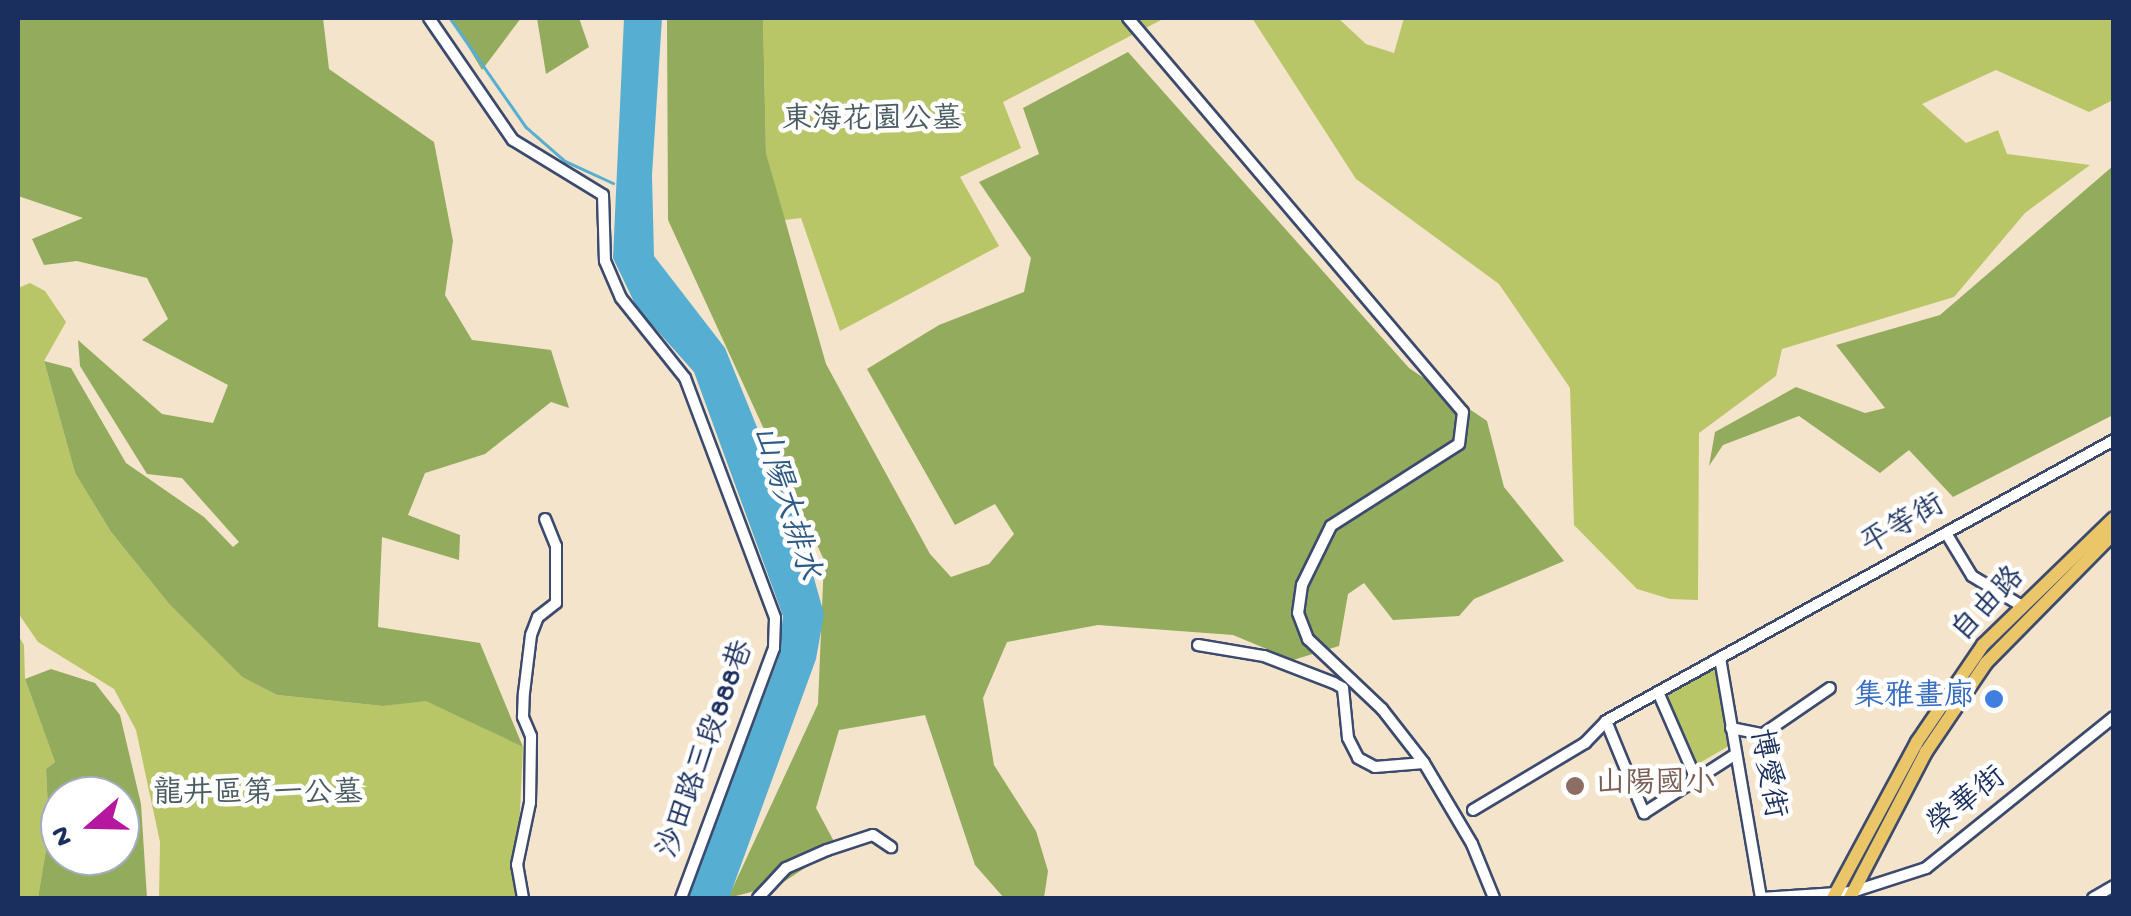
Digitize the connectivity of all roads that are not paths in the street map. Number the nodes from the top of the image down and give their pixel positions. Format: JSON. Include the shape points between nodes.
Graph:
{"nodes":[{"id":1,"x":430,"y":18,"type":"edge"},
{"id":2,"x":1128,"y":18,"type":"edge"},
{"id":3,"x":2114,"y":440,"type":"edge"},
{"id":4,"x":2114,"y":518,"type":"edge"},
{"id":5,"x":545,"y":519,"type":"dead end"},
{"id":6,"x":1946,"y":533,"type":"junction"},
{"id":7,"x":2114,"y":533,"type":"edge"},
{"id":8,"x":2022,"y":606,"type":"junction"},
{"id":9,"x":1198,"y":645,"type":"dead end"},
{"id":10,"x":1720,"y":658,"type":"junction"},
{"id":11,"x":1830,"y":688,"type":"dead end"},
{"id":12,"x":1658,"y":692,"type":"junction"},
{"id":13,"x":2114,"y":718,"type":"edge"},
{"id":14,"x":1606,"y":722,"type":"junction"},
{"id":15,"x":1732,"y":728,"type":"junction"},
{"id":16,"x":1933,"y":730,"type":"junction"},
{"id":17,"x":1736,"y":754,"type":"junction"},
{"id":18,"x":1424,"y":764,"type":"junction"},
{"id":19,"x":1696,"y":779,"type":"junction"},
{"id":20,"x":1473,"y":810,"type":"dead end"},
{"id":21,"x":891,"y":847,"type":"dead end"},
{"id":22,"x":2114,"y":886,"type":"edge"},
{"id":23,"x":1834,"y":896,"type":"edge"},
{"id":24,"x":1851,"y":896,"type":"edge"},
{"id":25,"x":522,"y":898,"type":"edge"},
{"id":26,"x":681,"y":898,"type":"edge"},
{"id":27,"x":758,"y":898,"type":"edge"},
{"id":28,"x":1494,"y":898,"type":"edge"},
{"id":29,"x":1761,"y":898,"type":"edge"},
{"id":30,"x":2092,"y":898,"type":"edge"}],
"edges":[{"from":1,"to":26,"type":"street","name":"沙田路三段888巷","via":[[513,140],[603,195],[604,261],[620,298],[685,378],[775,618],[774,648]]},
{"from":2,"to":18,"type":"street","via":[[1462,412],[1459,444],[1332,526],[1299,596],[1299,627],[1382,709]]},
{"from":3,"to":6,"type":"street","name":"平等街"},
{"from":4,"to":8,"type":"main road","name":"自由路"},
{"from":5,"to":25,"type":"street","via":[[556,546],[556,602],[538,616],[531,634],[524,693],[522,718],[531,736],[530,803],[517,866]]},
{"from":6,"to":8,"type":"street","via":[[1972,576]]},
{"from":6,"to":10,"type":"street","name":"平等街"},
{"from":7,"to":16,"type":"main road","name":"自由路","via":[[1986,663]]},
{"from":8,"to":16,"type":"main road","name":"自由路","via":[[1984,645]]},
{"from":9,"to":18,"type":"street","via":[[1264,656],[1334,683],[1343,688],[1348,738],[1358,758],[1376,767]]},
{"from":10,"to":12,"type":"street","name":"平等街"},
{"from":10,"to":15,"type":"street","name":"博愛街"},
{"from":11,"to":15,"type":"street","via":[[1762,734]]},
{"from":12,"to":14,"type":"street","name":"平等街"},
{"from":12,"to":19,"type":"street"},
{"from":13,"to":24,"type":"street","name":"榮華街","via":[[1926,868]]},
{"from":14,"to":19,"type":"street","via":[[1644,813]]},
{"from":14,"to":20,"type":"street","name":"平等街","via":[[1586,743]]},
{"from":15,"to":17,"type":"street","name":"博愛街"},
{"from":16,"to":23,"type":"main road","name":"自由路"},
{"from":16,"to":24,"type":"main road","name":"自由路"},
{"from":17,"to":19,"type":"street"},
{"from":17,"to":29,"type":"street","name":"博愛街"},
{"from":18,"to":28,"type":"street","via":[[1472,844]]},
{"from":21,"to":27,"type":"street","via":[[873,835],[826,850],[786,868]]},
{"from":22,"to":30,"type":"street"},
{"from":23,"to":24,"type":"street","name":"榮華街"},
{"from":23,"to":29,"type":"street","name":"榮華街"}]}
